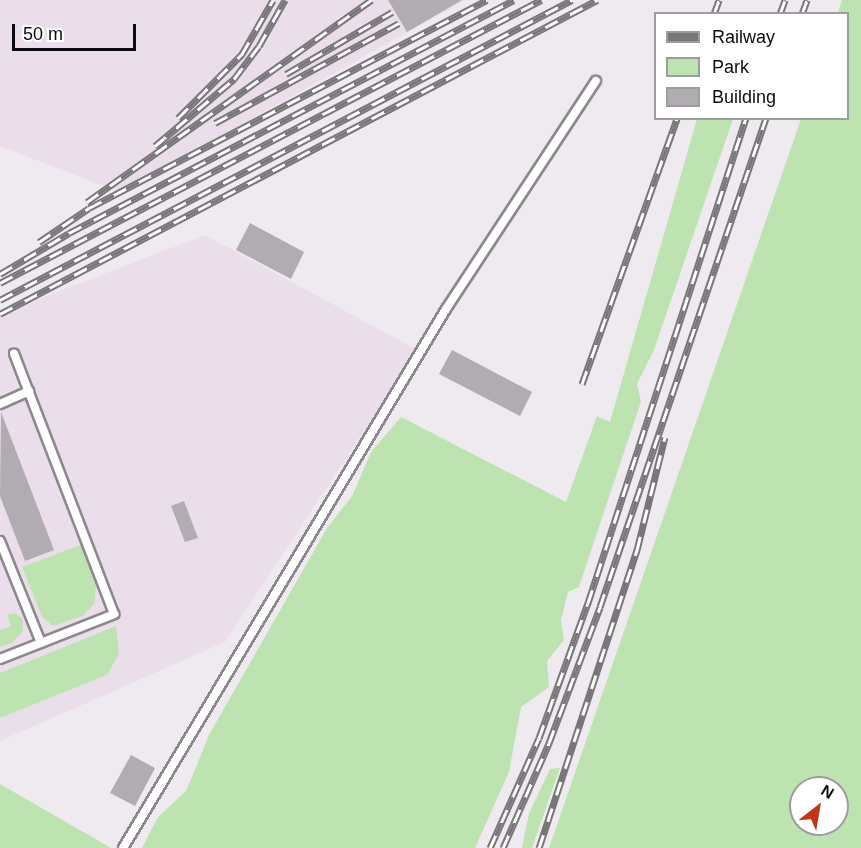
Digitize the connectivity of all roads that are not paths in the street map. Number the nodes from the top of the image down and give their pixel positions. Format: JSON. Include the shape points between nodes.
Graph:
{"nodes":[{"id":1,"x":596,"y":81,"type":"dead end"},
{"id":2,"x":14,"y":354,"type":"dead end"},
{"id":3,"x":29,"y":391,"type":"junction"},
{"id":4,"x":0,"y":404,"type":"edge"},
{"id":5,"x":0,"y":541,"type":"edge"},
{"id":6,"x":41,"y":643,"type":"junction"},
{"id":7,"x":0,"y":659,"type":"edge"},
{"id":8,"x":123,"y":848,"type":"edge"}],
"edges":[{"from":1,"to":8,"type":"lane","via":[[446,309]]},
{"from":2,"to":3,"type":"lane"},
{"from":3,"to":4,"type":"lane"},
{"from":3,"to":6,"type":"lane","via":[[114,614]]},
{"from":5,"to":6,"type":"lane"},
{"from":6,"to":7,"type":"lane"}]}
